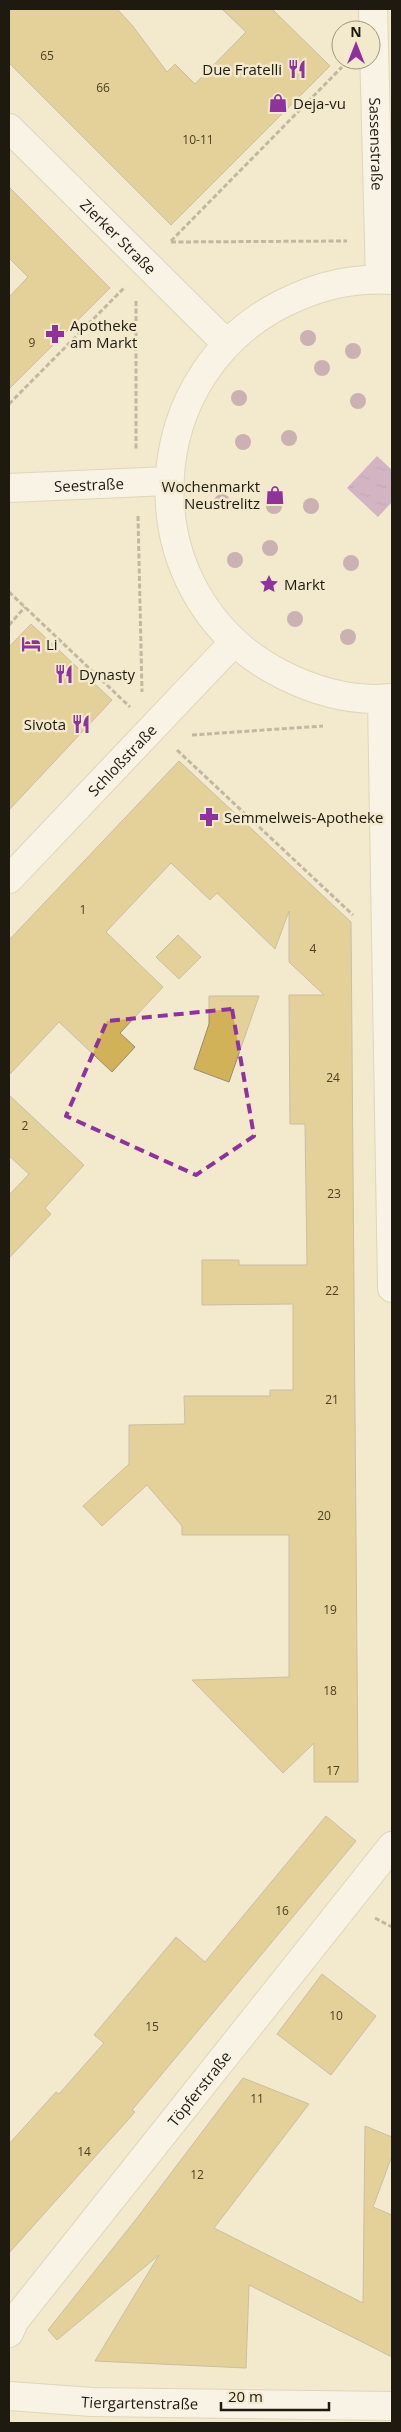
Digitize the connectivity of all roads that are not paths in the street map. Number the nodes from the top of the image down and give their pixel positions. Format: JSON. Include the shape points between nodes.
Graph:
{"nodes":[{"id":1,"x":373,"y":9,"type":"edge"},
{"id":2,"x":9,"y":128,"type":"edge"},
{"id":3,"x":386,"y":280,"type":"edge"},
{"id":4,"x":227,"y":344,"type":"junction"},
{"id":5,"x":168,"y":481,"type":"junction"},
{"id":6,"x":9,"y":488,"type":"edge"},
{"id":7,"x":234,"y":642,"type":"junction"},
{"id":8,"x":387,"y":698,"type":"edge"},
{"id":9,"x":9,"y":879,"type":"edge"},
{"id":10,"x":392,"y":1288,"type":"edge"},
{"id":11,"x":392,"y":1846,"type":"edge"},
{"id":12,"x":9,"y":2333,"type":"edge"},
{"id":13,"x":9,"y":2396,"type":"edge"},
{"id":14,"x":392,"y":2406,"type":"edge"}],
"edges":[{"from":1,"to":3,"type":"street","name":"Sassenstraße","via":[[379,241]]},
{"from":2,"to":4,"type":"street","name":"Zierker Straße"},
{"from":3,"to":4,"type":"street","via":[[346,282],[313,290],[281,303],[252,321]]},
{"from":4,"to":5,"type":"street","via":[[208,367],[187,403],[172,451]]},
{"from":5,"to":6,"type":"street","name":"Seestraße"},
{"from":5,"to":7,"type":"street","via":[[170,517],[178,552],[191,585],[210,615]]},
{"from":7,"to":8,"type":"street","via":[[266,667],[303,685],[342,696]]},
{"from":7,"to":9,"type":"street","name":"Schloßstraße"},
{"from":8,"to":10,"type":"street","via":[[386,922]]},
{"from":11,"to":12,"type":"street","name":"Töpferstraße","via":[[15,2320]]},
{"from":13,"to":14,"type":"street","name":"Tiergartenstraße","via":[[92,2402]]}]}
